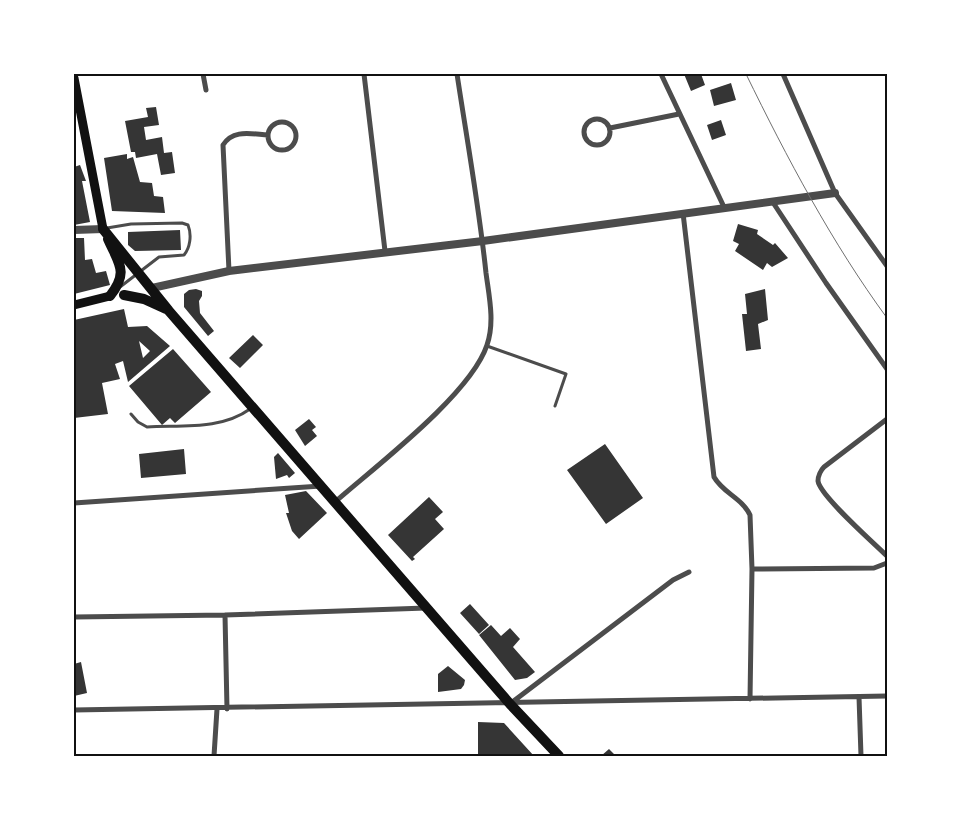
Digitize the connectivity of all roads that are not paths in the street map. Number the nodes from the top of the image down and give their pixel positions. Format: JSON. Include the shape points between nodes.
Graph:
{"nodes":[{"id":1,"x":202,"y":74,"type":"edge"},
{"id":2,"x":364,"y":74,"type":"edge"},
{"id":3,"x":457,"y":74,"type":"edge"},
{"id":4,"x":661,"y":74,"type":"edge"},
{"id":5,"x":783,"y":74,"type":"edge"},
{"id":6,"x":74,"y":79,"type":"edge"},
{"id":7,"x":206,"y":90,"type":"dead end"},
{"id":8,"x":678,"y":114,"type":"junction"},
{"id":9,"x":610,"y":128,"type":"junction"},
{"id":10,"x":268,"y":135,"type":"junction"},
{"id":11,"x":835,"y":193,"type":"junction"},
{"id":12,"x":772,"y":201,"type":"junction"},
{"id":13,"x":724,"y":207,"type":"junction"},
{"id":14,"x":683,"y":213,"type":"junction"},
{"id":15,"x":103,"y":229,"type":"junction"},
{"id":16,"x":74,"y":230,"type":"edge"},
{"id":17,"x":482,"y":241,"type":"junction"},
{"id":18,"x":385,"y":251,"type":"junction"},
{"id":19,"x":887,"y":266,"type":"edge"},
{"id":20,"x":139,"y":271,"type":"junction"},
{"id":21,"x":229,"y":271,"type":"junction"},
{"id":22,"x":152,"y":288,"type":"junction"},
{"id":23,"x":124,"y":295,"type":"junction"},
{"id":24,"x":110,"y":296,"type":"junction"},
{"id":25,"x":74,"y":305,"type":"edge"},
{"id":26,"x":170,"y":311,"type":"junction"},
{"id":27,"x":487,"y":346,"type":"junction"},
{"id":28,"x":887,"y":369,"type":"edge"},
{"id":29,"x":555,"y":406,"type":"dead end"},
{"id":30,"x":253,"y":407,"type":"junction"},
{"id":31,"x":131,"y":414,"type":"dead end"},
{"id":32,"x":887,"y":418,"type":"edge"},
{"id":33,"x":322,"y":486,"type":"junction"},
{"id":34,"x":335,"y":502,"type":"junction"},
{"id":35,"x":74,"y":503,"type":"edge"},
{"id":36,"x":887,"y":556,"type":"edge"},
{"id":37,"x":887,"y":564,"type":"edge"},
{"id":38,"x":752,"y":569,"type":"junction"},
{"id":39,"x":689,"y":572,"type":"dead end"},
{"id":40,"x":428,"y":608,"type":"junction"},
{"id":41,"x":225,"y":615,"type":"junction"},
{"id":42,"x":74,"y":617,"type":"edge"},
{"id":43,"x":887,"y":696,"type":"edge"},
{"id":44,"x":859,"y":697,"type":"junction"},
{"id":45,"x":750,"y":698,"type":"junction"},
{"id":46,"x":510,"y":704,"type":"junction"},
{"id":47,"x":217,"y":709,"type":"junction"},
{"id":48,"x":227,"y":709,"type":"junction"},
{"id":49,"x":74,"y":710,"type":"edge"},
{"id":50,"x":214,"y":756,"type":"edge"},
{"id":51,"x":559,"y":756,"type":"edge"},
{"id":52,"x":861,"y":756,"type":"edge"}],
"edges":[{"from":1,"to":7,"type":"street"},
{"from":2,"to":18,"type":"street"},
{"from":3,"to":17,"type":"street"},
{"from":4,"to":8,"type":"street"},
{"from":5,"to":11,"type":"street"},
{"from":6,"to":15,"type":"main road"},
{"from":8,"to":9,"type":"street"},
{"from":8,"to":13,"type":"street"},
{"from":9,"to":9,"type":"street","via":[[604,121],[594,119],[587,123],[584,134],[590,142],[602,144],[609,138]]},
{"from":10,"to":10,"type":"street","via":[[271,126],[280,122],[293,127],[296,136],[290,147],[282,150],[270,144]]},
{"from":10,"to":21,"type":"street","via":[[236,134],[228,137],[223,145]]},
{"from":11,"to":12,"type":"street"},
{"from":11,"to":19,"type":"street"},
{"from":12,"to":13,"type":"street"},
{"from":12,"to":28,"type":"street"},
{"from":13,"to":14,"type":"street"},
{"from":14,"to":17,"type":"street"},
{"from":14,"to":38,"type":"street","via":[[714,476],[724,490],[747,508],[750,515]]},
{"from":15,"to":16,"type":"street"},
{"from":15,"to":20,"type":"main road"},
{"from":15,"to":20,"type":"lane","via":[[131,224],[188,225],[189,250],[184,255],[159,257]]},
{"from":15,"to":24,"type":"main road","via":[[122,277]]},
{"from":17,"to":18,"type":"street"},
{"from":17,"to":27,"type":"street","via":[[490,315]]},
{"from":18,"to":21,"type":"street"},
{"from":20,"to":22,"type":"main road"},
{"from":20,"to":24,"type":"lane"},
{"from":21,"to":22,"type":"street"},
{"from":22,"to":23,"type":"main road"},
{"from":22,"to":26,"type":"main road"},
{"from":23,"to":24,"type":"main road"},
{"from":23,"to":26,"type":"main road"},
{"from":24,"to":25,"type":"main road"},
{"from":26,"to":30,"type":"main road"},
{"from":27,"to":29,"type":"lane","via":[[566,374]]},
{"from":27,"to":34,"type":"street","via":[[473,370],[439,411]]},
{"from":30,"to":31,"type":"lane","via":[[221,423],[148,427]]},
{"from":30,"to":33,"type":"main road"},
{"from":32,"to":36,"type":"street","via":[[824,467],[818,481],[825,494]]},
{"from":33,"to":34,"type":"main road"},
{"from":33,"to":35,"type":"street"},
{"from":34,"to":40,"type":"main road"},
{"from":37,"to":38,"type":"street","via":[[874,568]]},
{"from":38,"to":45,"type":"street"},
{"from":39,"to":46,"type":"street","via":[[673,580]]},
{"from":40,"to":41,"type":"street"},
{"from":40,"to":46,"type":"main road"},
{"from":41,"to":42,"type":"street"},
{"from":41,"to":48,"type":"street"},
{"from":43,"to":44,"type":"street"},
{"from":44,"to":45,"type":"street"},
{"from":44,"to":52,"type":"street"},
{"from":45,"to":46,"type":"street"},
{"from":46,"to":48,"type":"street"},
{"from":46,"to":51,"type":"main road"},
{"from":47,"to":48,"type":"street"},
{"from":47,"to":49,"type":"street"},
{"from":47,"to":50,"type":"street"}]}
